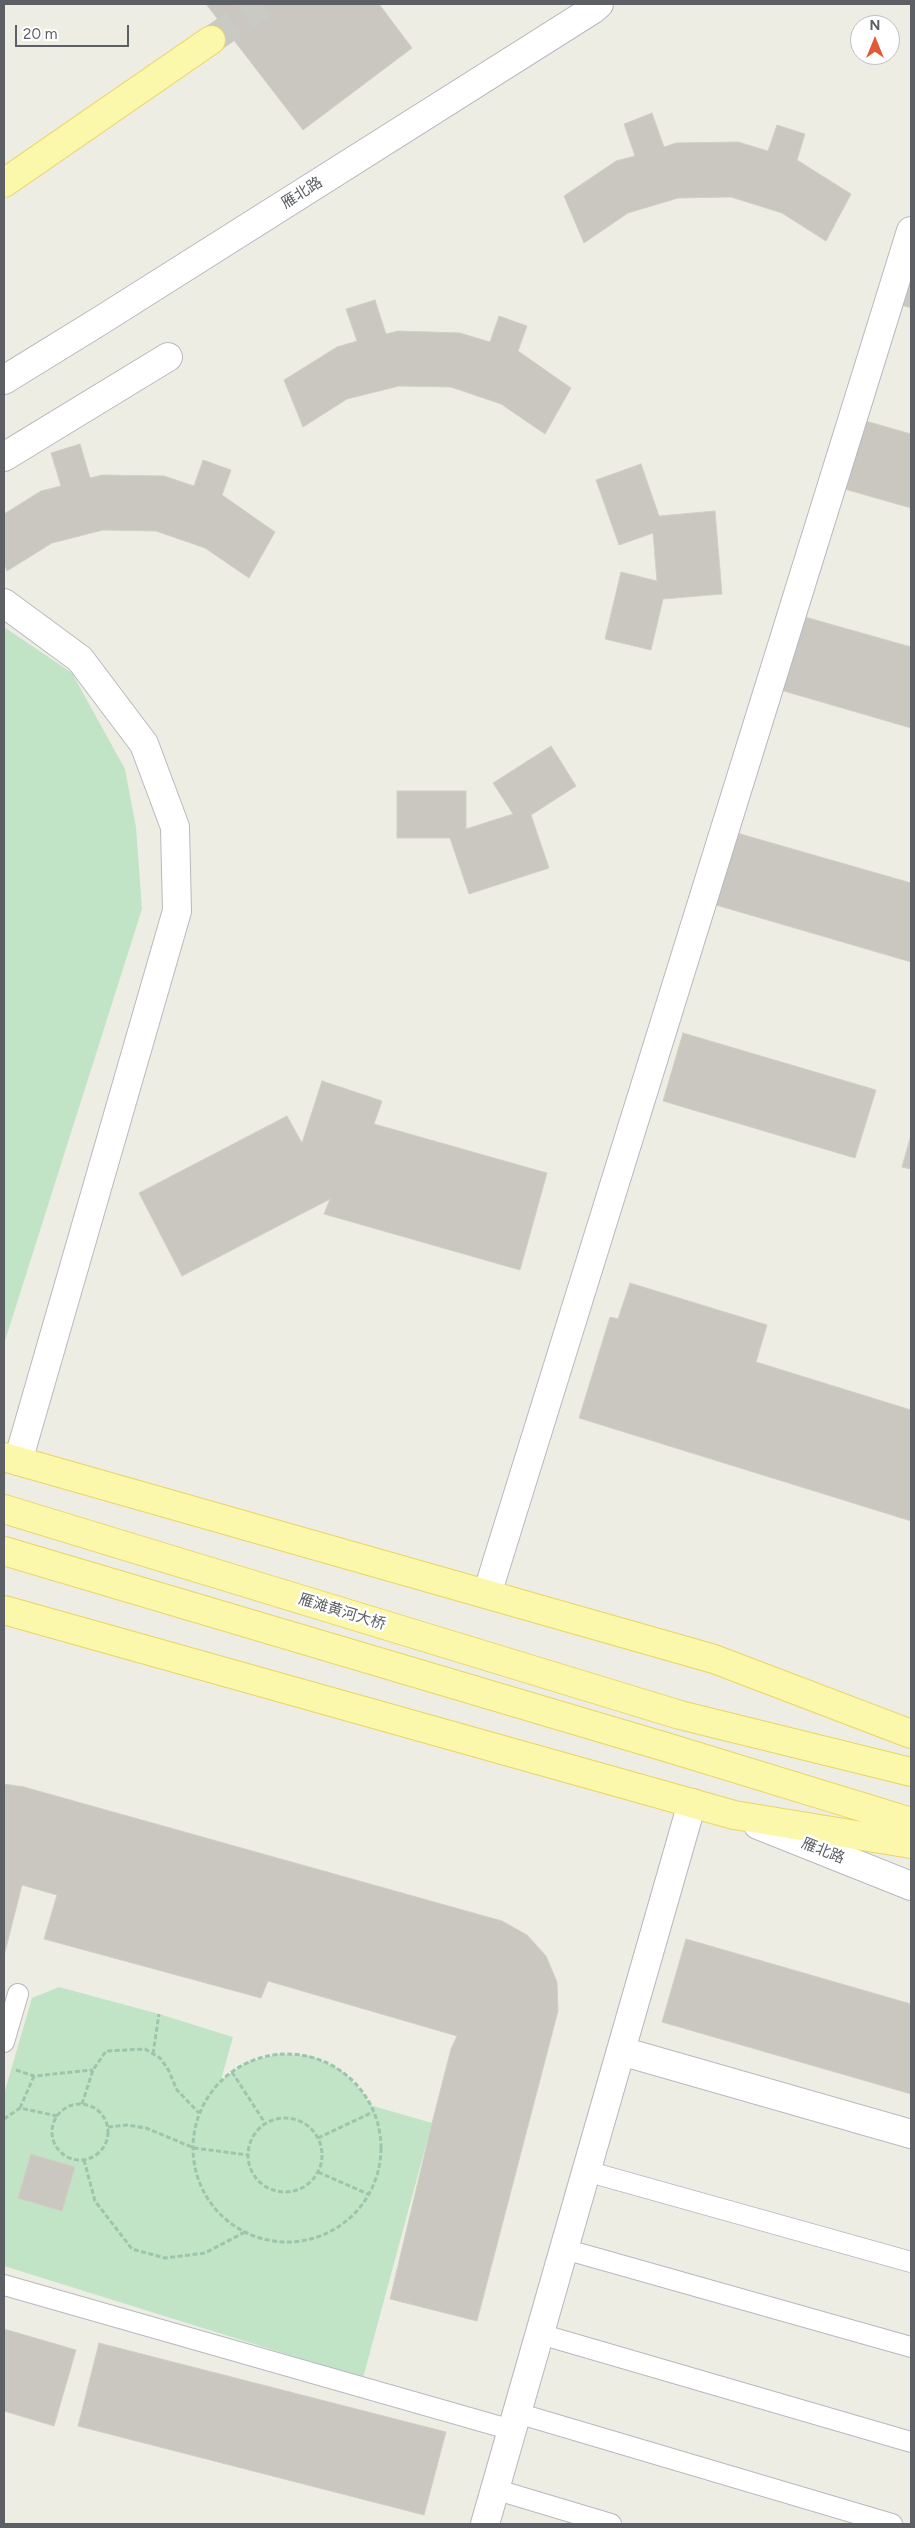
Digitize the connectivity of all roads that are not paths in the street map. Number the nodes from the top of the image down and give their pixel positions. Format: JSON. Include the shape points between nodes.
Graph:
{"nodes":[{"id":1,"x":598,"y":4,"type":"edge"},
{"id":2,"x":211,"y":40,"type":"tunnel mouth"},
{"id":3,"x":4,"y":183,"type":"edge"},
{"id":4,"x":911,"y":231,"type":"edge"},
{"id":5,"x":168,"y":357,"type":"dead end"},
{"id":6,"x":4,"y":380,"type":"edge"},
{"id":7,"x":4,"y":457,"type":"edge"},
{"id":8,"x":4,"y":603,"type":"edge"},
{"id":9,"x":11,"y":1459,"type":"edge"},
{"id":10,"x":4,"y":1509,"type":"edge"},
{"id":11,"x":4,"y":1551,"type":"edge"},
{"id":12,"x":487,"y":1594,"type":"junction"},
{"id":13,"x":4,"y":1610,"type":"edge"},
{"id":14,"x":903,"y":1726,"type":"edge"},
{"id":15,"x":911,"y":1772,"type":"edge"},
{"id":16,"x":692,"y":1803,"type":"junction"},
{"id":17,"x":734,"y":1815,"type":"junction"},
{"id":18,"x":911,"y":1822,"type":"edge"},
{"id":19,"x":911,"y":1844,"type":"edge"},
{"id":20,"x":911,"y":1886,"type":"edge"},
{"id":21,"x":18,"y":1994,"type":"dead end"},
{"id":22,"x":4,"y":2042,"type":"edge"},
{"id":23,"x":621,"y":2051,"type":"junction"},
{"id":24,"x":911,"y":2134,"type":"edge"},
{"id":25,"x":586,"y":2171,"type":"junction"},
{"id":26,"x":564,"y":2250,"type":"junction"},
{"id":27,"x":911,"y":2262,"type":"edge"},
{"id":28,"x":4,"y":2285,"type":"edge"},
{"id":29,"x":540,"y":2334,"type":"junction"},
{"id":30,"x":911,"y":2347,"type":"edge"},
{"id":31,"x":514,"y":2422,"type":"junction"},
{"id":32,"x":911,"y":2442,"type":"edge"},
{"id":33,"x":494,"y":2489,"type":"junction"},
{"id":34,"x":485,"y":2524,"type":"edge"},
{"id":35,"x":612,"y":2524,"type":"edge"},
{"id":36,"x":892,"y":2524,"type":"edge"}],
"edges":[{"from":1,"to":6,"type":"street","name":"雁北路"},
{"from":2,"to":3,"type":"main road"},
{"from":4,"to":12,"type":"street"},
{"from":5,"to":7,"type":"street"},
{"from":8,"to":9,"type":"street","via":[[80,659],[144,744],[174,827],[177,911]]},
{"from":9,"to":12,"type":"main road"},
{"from":10,"to":15,"type":"main road","name":"雁滩黄河大桥","via":[[680,1715]]},
{"from":11,"to":18,"type":"main road"},
{"from":12,"to":14,"type":"main road","via":[[714,1659]]},
{"from":13,"to":16,"type":"main road"},
{"from":16,"to":17,"type":"main road"},
{"from":16,"to":23,"type":"street"},
{"from":17,"to":19,"type":"main road"},
{"from":17,"to":20,"type":"street","name":"雁北路"},
{"from":21,"to":22,"type":"lane"},
{"from":23,"to":24,"type":"street"},
{"from":23,"to":25,"type":"street"},
{"from":25,"to":26,"type":"street"},
{"from":25,"to":27,"type":"lane"},
{"from":26,"to":29,"type":"street"},
{"from":26,"to":30,"type":"lane"},
{"from":28,"to":31,"type":"lane"},
{"from":29,"to":31,"type":"street"},
{"from":29,"to":32,"type":"lane"},
{"from":31,"to":33,"type":"street"},
{"from":31,"to":36,"type":"lane"},
{"from":33,"to":34,"type":"street"},
{"from":33,"to":35,"type":"lane"}]}
